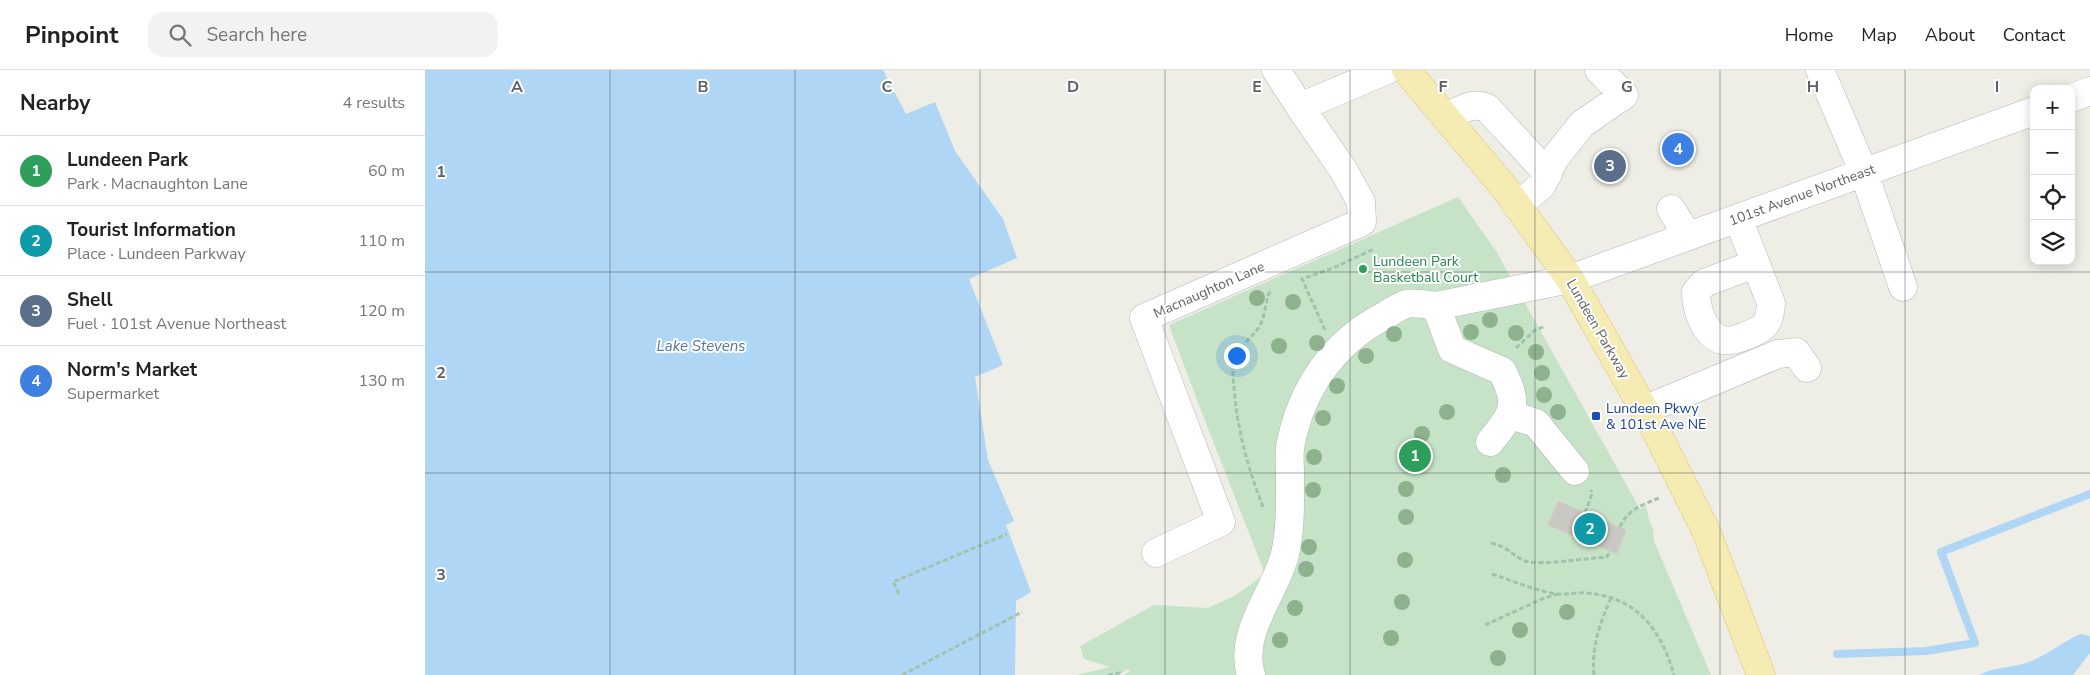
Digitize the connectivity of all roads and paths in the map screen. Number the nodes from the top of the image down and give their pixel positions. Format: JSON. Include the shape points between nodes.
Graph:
{"nodes":[{"id":1,"x":1276,"y":70,"type":"edge"},
{"id":2,"x":1387,"y":70,"type":"edge"},
{"id":3,"x":1406,"y":70,"type":"edge"},
{"id":4,"x":1599,"y":70,"type":"edge"},
{"id":5,"x":1820,"y":70,"type":"edge"},
{"id":6,"x":2090,"y":91,"type":"edge"},
{"id":7,"x":2075,"y":97,"type":"edge"},
{"id":8,"x":1300,"y":107,"type":"junction"},
{"id":9,"x":2030,"y":112,"type":"edge"},
{"id":10,"x":1446,"y":117,"type":"junction"},
{"id":11,"x":1864,"y":173,"type":"junction"},
{"id":12,"x":1548,"y":174,"type":"junction"},
{"id":13,"x":1517,"y":206,"type":"junction"},
{"id":14,"x":1671,"y":209,"type":"dead end"},
{"id":15,"x":1739,"y":218,"type":"junction"},
{"id":16,"x":1688,"y":236,"type":"junction"},
{"id":17,"x":1374,"y":250,"type":"dead end"},
{"id":18,"x":1755,"y":264,"type":"dead end"},
{"id":19,"x":1570,"y":278,"type":"junction"},
{"id":20,"x":1301,"y":279,"type":"junction"},
{"id":21,"x":1294,"y":282,"type":"dead end"},
{"id":22,"x":1903,"y":287,"type":"dead end"},
{"id":23,"x":1273,"y":290,"type":"dead end"},
{"id":24,"x":1437,"y":306,"type":"junction"},
{"id":25,"x":1543,"y":327,"type":"dead end"},
{"id":26,"x":1328,"y":336,"type":"dead end"},
{"id":27,"x":1516,"y":348,"type":"dead end"},
{"id":28,"x":1807,"y":368,"type":"dead end"},
{"id":29,"x":1644,"y":410,"type":"junction"},
{"id":30,"x":1511,"y":415,"type":"junction"},
{"id":31,"x":1490,"y":442,"type":"dead end"},
{"id":32,"x":1575,"y":470,"type":"dead end"},
{"id":33,"x":1659,"y":498,"type":"dead end"},
{"id":34,"x":1265,"y":512,"type":"dead end"},
{"id":35,"x":1620,"y":527,"type":"dead end"},
{"id":36,"x":1007,"y":534,"type":"dead end"},
{"id":37,"x":1491,"y":543,"type":"dead end"},
{"id":38,"x":1611,"y":552,"type":"dead end"},
{"id":39,"x":1156,"y":553,"type":"dead end"},
{"id":40,"x":1492,"y":574,"type":"dead end"},
{"id":41,"x":899,"y":594,"type":"dead end"},
{"id":42,"x":1559,"y":594,"type":"junction"},
{"id":43,"x":1611,"y":598,"type":"junction"},
{"id":44,"x":1022,"y":612,"type":"dead end"},
{"id":45,"x":1485,"y":626,"type":"dead end"},
{"id":46,"x":901,"y":675,"type":"edge"},
{"id":47,"x":1108,"y":675,"type":"edge"},
{"id":48,"x":1121,"y":675,"type":"edge"},
{"id":49,"x":1251,"y":675,"type":"edge"},
{"id":50,"x":1595,"y":675,"type":"edge"},
{"id":51,"x":1674,"y":675,"type":"edge"},
{"id":52,"x":1761,"y":675,"type":"edge"}],
"edges":[{"from":1,"to":8,"type":"street"},
{"from":2,"to":8,"type":"street"},
{"from":3,"to":10,"type":"main road","name":"Lundeen Parkway"},
{"from":4,"to":12,"type":"street","via":[[1624,95],[1582,124],[1555,158]]},
{"from":5,"to":11,"type":"street"},
{"from":6,"to":7,"type":"street"},
{"from":8,"to":39,"type":"street","name":"Macnaughton Lane","via":[[1361,202],[1362,222],[1144,318],[1221,522]]},
{"from":9,"to":11,"type":"street","name":"101st Avenue Northeast"},
{"from":10,"to":12,"type":"street","via":[[1477,104],[1487,108]]},
{"from":10,"to":13,"type":"main road","name":"Lundeen Parkway"},
{"from":11,"to":15,"type":"street","name":"101st Avenue Northeast"},
{"from":11,"to":22,"type":"street"},
{"from":12,"to":13,"type":"street","via":[[1541,185]]},
{"from":13,"to":19,"type":"main road","name":"Lundeen Parkway"},
{"from":14,"to":16,"type":"street"},
{"from":15,"to":16,"type":"street","name":"101st Avenue Northeast"},
{"from":15,"to":18,"type":"street"},
{"from":16,"to":19,"type":"street","name":"101st Avenue Northeast"},
{"from":17,"to":20,"type":"path"},
{"from":19,"to":24,"type":"street","name":"101st Avenue Northeast"},
{"from":19,"to":29,"type":"main road","name":"Lundeen Parkway"},
{"from":20,"to":21,"type":"path"},
{"from":20,"to":26,"type":"path"},
{"from":23,"to":34,"type":"path","via":[[1258,329],[1246,340],[1235,358],[1233,378],[1247,466]]},
{"from":24,"to":30,"type":"street","via":[[1452,349],[1502,371],[1512,390]]},
{"from":24,"to":49,"type":"street","name":"101st Avenue Northeast","via":[[1407,304],[1373,322],[1334,353],[1304,401],[1290,449],[1290,524],[1285,554],[1252,630],[1247,662]]},
{"from":25,"to":27,"type":"path"},
{"from":28,"to":29,"type":"street","via":[[1796,352],[1778,354]]},
{"from":29,"to":52,"type":"main road","name":"Lundeen Parkway","via":[[1706,531]]},
{"from":30,"to":31,"type":"street"},
{"from":30,"to":32,"type":"street","via":[[1536,423]]},
{"from":33,"to":35,"type":"path","via":[[1629,513]]},
{"from":36,"to":41,"type":"path","via":[[893,582]]},
{"from":37,"to":38,"type":"path","via":[[1503,546],[1524,561],[1537,564],[1607,557]]},
{"from":40,"to":42,"type":"path"},
{"from":42,"to":43,"type":"path","via":[[1585,593]]},
{"from":42,"to":45,"type":"path"},
{"from":43,"to":50,"type":"path","via":[[1595,643]]},
{"from":43,"to":51,"type":"path","via":[[1636,610],[1652,626],[1667,651]]},
{"from":44,"to":46,"type":"path"},
{"from":47,"to":48,"type":"path"}]}
